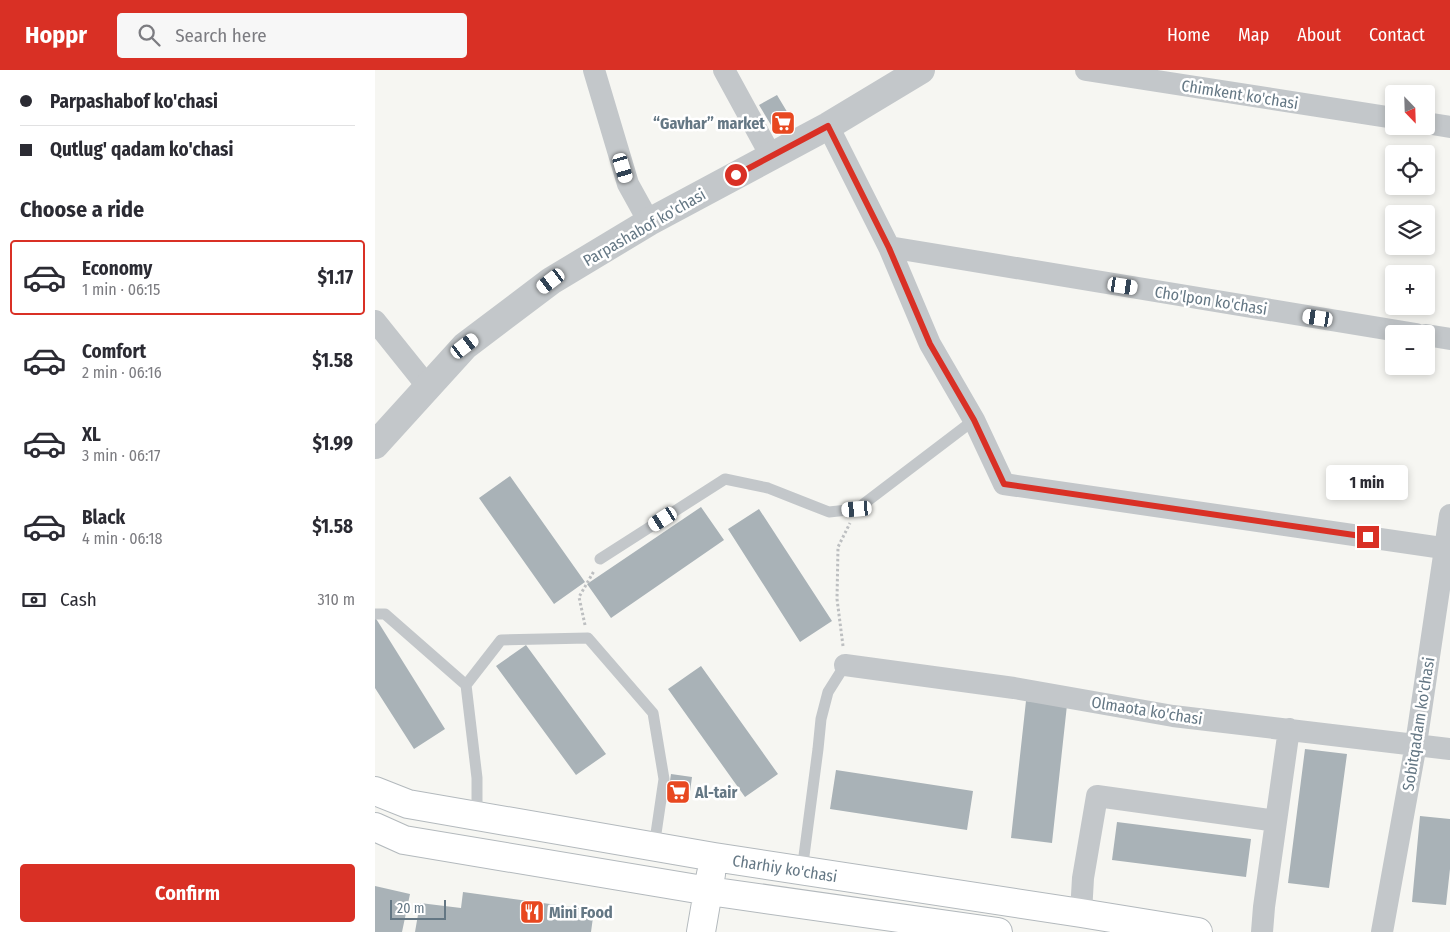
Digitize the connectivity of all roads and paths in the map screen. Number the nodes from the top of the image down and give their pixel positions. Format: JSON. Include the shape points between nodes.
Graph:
{"nodes":[{"id":1,"x":594,"y":70,"type":"edge"},
{"id":2,"x":724,"y":70,"type":"edge"},
{"id":3,"x":921,"y":70,"type":"edge"},
{"id":4,"x":1086,"y":70,"type":"edge"},
{"id":5,"x":1385,"y":117,"type":"edge"},
{"id":6,"x":1435,"y":124,"type":"edge"},
{"id":7,"x":828,"y":126,"type":"junction"},
{"id":8,"x":1450,"y":127,"type":"edge"},
{"id":9,"x":771,"y":156,"type":"junction"},
{"id":10,"x":649,"y":222,"type":"junction"},
{"id":11,"x":889,"y":248,"type":"junction"},
{"id":12,"x":375,"y":321,"type":"edge"},
{"id":13,"x":1385,"y":329,"type":"edge"},
{"id":14,"x":1435,"y":337,"type":"edge"},
{"id":15,"x":1450,"y":339,"type":"edge"},
{"id":16,"x":428,"y":387,"type":"junction"},
{"id":17,"x":974,"y":420,"type":"junction"},
{"id":18,"x":375,"y":445,"type":"edge"},
{"id":19,"x":857,"y":509,"type":"junction"},
{"id":20,"x":1450,"y":515,"type":"edge"},
{"id":21,"x":1447,"y":548,"type":"edge"},
{"id":22,"x":600,"y":560,"type":"joint"},
{"id":23,"x":375,"y":614,"type":"edge"},
{"id":24,"x":588,"y":638,"type":"junction"},
{"id":25,"x":845,"y":665,"type":"junction"},
{"id":26,"x":466,"y":685,"type":"junction"},
{"id":27,"x":1289,"y":729,"type":"junction"},
{"id":28,"x":1416,"y":744,"type":"junction"},
{"id":29,"x":1450,"y":749,"type":"edge"},
{"id":30,"x":375,"y":791,"type":"edge"},
{"id":31,"x":477,"y":816,"type":"junction"},
{"id":32,"x":1276,"y":821,"type":"junction"},
{"id":33,"x":375,"y":827,"type":"edge"},
{"id":34,"x":654,"y":847,"type":"junction"},
{"id":35,"x":714,"y":857,"type":"junction"},
{"id":36,"x":802,"y":871,"type":"junction"},
{"id":37,"x":709,"y":891,"type":"junction"},
{"id":38,"x":1081,"y":913,"type":"junction"},
{"id":39,"x":701,"y":932,"type":"edge"},
{"id":40,"x":997,"y":932,"type":"edge"},
{"id":41,"x":1198,"y":932,"type":"edge"},
{"id":42,"x":1261,"y":932,"type":"edge"},
{"id":43,"x":1381,"y":932,"type":"edge"}],
"edges":[{"from":1,"to":10,"type":"street","via":[[628,184]]},
{"from":2,"to":9,"type":"street"},
{"from":3,"to":7,"type":"street","name":"Parpashabof ko'chasi"},
{"from":4,"to":5,"type":"street","name":"Chimkent ko'chasi"},
{"from":6,"to":8,"type":"street"},
{"from":7,"to":9,"type":"street","name":"Parpashabof ko'chasi"},
{"from":7,"to":11,"type":"street"},
{"from":9,"to":10,"type":"street","name":"Parpashabof ko'chasi"},
{"from":10,"to":16,"type":"street","name":"Parpashabof ko'chasi","via":[[544,287],[465,346]]},
{"from":11,"to":13,"type":"street","name":"Cho'lpon ko'chasi"},
{"from":11,"to":17,"type":"street","via":[[930,344]]},
{"from":12,"to":16,"type":"street"},
{"from":14,"to":15,"type":"street"},
{"from":16,"to":18,"type":"street","name":"Parpashabof ko'chasi"},
{"from":17,"to":19,"type":"lane"},
{"from":17,"to":21,"type":"street","via":[[1004,484]]},
{"from":19,"to":22,"type":"lane","via":[[829,512],[768,488],[725,479]]},
{"from":19,"to":25,"type":"path","via":[[838,547],[837,599]]},
{"from":20,"to":21,"type":"street","name":"Sobitqadam ko'chasi"},
{"from":21,"to":28,"type":"street","name":"Sobitqadam ko'chasi"},
{"from":22,"to":24,"type":"path","via":[[579,596]]},
{"from":23,"to":26,"type":"lane","via":[[385,614]]},
{"from":24,"to":26,"type":"lane","via":[[501,640]]},
{"from":24,"to":34,"type":"lane","via":[[653,713],[664,779]]},
{"from":25,"to":27,"type":"street","name":"Olmaota ko'chasi","via":[[1014,688],[1173,716]]},
{"from":25,"to":36,"type":"lane","via":[[828,692],[821,719]]},
{"from":26,"to":31,"type":"lane","via":[[477,778]]},
{"from":27,"to":28,"type":"street","name":"Olmaota ko'chasi"},
{"from":27,"to":32,"type":"street"},
{"from":28,"to":29,"type":"street","name":"Olmaota ko'chasi"},
{"from":28,"to":43,"type":"street","name":"Sobitqadam ko'chasi"},
{"from":30,"to":31,"type":"main road","name":"Charhiy ko'chasi","via":[[408,804]]},
{"from":31,"to":34,"type":"main road","name":"Charhiy ko'chasi"},
{"from":32,"to":38,"type":"street","via":[[1097,796],[1083,878]]},
{"from":32,"to":42,"type":"street"},
{"from":33,"to":37,"type":"main road","name":"Charhiy ko'chasi","via":[[404,840]]},
{"from":34,"to":35,"type":"main road","name":"Charhiy ko'chasi"},
{"from":35,"to":36,"type":"main road","name":"Charhiy ko'chasi"},
{"from":35,"to":37,"type":"main road"},
{"from":36,"to":38,"type":"main road","name":"Charhiy ko'chasi"},
{"from":37,"to":39,"type":"main road"},
{"from":37,"to":40,"type":"main road","name":"Charhiy ko'chasi"},
{"from":38,"to":41,"type":"main road","name":"Charhiy ko'chasi"}]}
